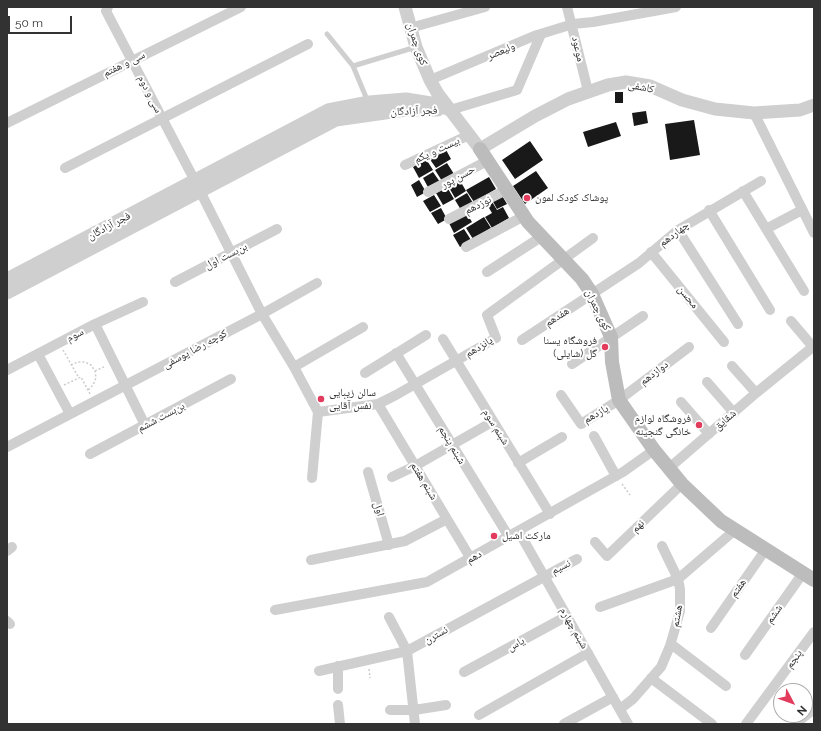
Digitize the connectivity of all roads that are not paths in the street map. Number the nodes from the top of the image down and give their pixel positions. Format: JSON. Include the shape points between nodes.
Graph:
{"nodes":[{"id":1,"x":108,"y":7,"type":"edge"},
{"id":2,"x":241,"y":7,"type":"edge"},
{"id":3,"x":405,"y":7,"type":"edge"},
{"id":4,"x":485,"y":7,"type":"edge"},
{"id":5,"x":567,"y":7,"type":"edge"},
{"id":6,"x":676,"y":7,"type":"edge"},
{"id":7,"x":573,"y":24,"type":"junction"},
{"id":8,"x":410,"y":28,"type":"junction"},
{"id":9,"x":327,"y":34,"type":"dead end"},
{"id":10,"x":541,"y":34,"type":"junction"},
{"id":11,"x":308,"y":44,"type":"dead end"},
{"id":12,"x":416,"y":47,"type":"junction"},
{"id":13,"x":132,"y":60,"type":"junction"},
{"id":14,"x":353,"y":66,"type":"junction"},
{"id":15,"x":430,"y":80,"type":"junction"},
{"id":16,"x":588,"y":91,"type":"junction"},
{"id":17,"x":368,"y":102,"type":"junction"},
{"id":18,"x":406,"y":105,"type":"junction"},
{"id":19,"x":814,"y":105,"type":"edge"},
{"id":20,"x":450,"y":110,"type":"junction"},
{"id":21,"x":754,"y":114,"type":"junction"},
{"id":22,"x":162,"y":118,"type":"junction"},
{"id":23,"x":7,"y":123,"type":"edge"},
{"id":24,"x":469,"y":135,"type":"junction"},
{"id":25,"x":484,"y":155,"type":"junction"},
{"id":26,"x":405,"y":165,"type":"dead end"},
{"id":27,"x":65,"y":168,"type":"dead end"},
{"id":28,"x":195,"y":181,"type":"junction"},
{"id":29,"x":761,"y":181,"type":"dead end"},
{"id":30,"x":506,"y":190,"type":"junction"},
{"id":31,"x":743,"y":191,"type":"junction"},
{"id":32,"x":201,"y":192,"type":"junction"},
{"id":33,"x":428,"y":192,"type":"dead end"},
{"id":34,"x":709,"y":210,"type":"junction"},
{"id":35,"x":802,"y":210,"type":"junction"},
{"id":36,"x":524,"y":216,"type":"junction"},
{"id":37,"x":449,"y":219,"type":"dead end"},
{"id":38,"x":276,"y":229,"type":"dead end"},
{"id":39,"x":766,"y":229,"type":"junction"},
{"id":40,"x":678,"y":230,"type":"junction"},
{"id":41,"x":814,"y":233,"type":"edge"},
{"id":42,"x":542,"y":237,"type":"junction"},
{"id":43,"x":593,"y":238,"type":"dead end"},
{"id":44,"x":466,"y":247,"type":"dead end"},
{"id":45,"x":651,"y":252,"type":"junction"},
{"id":46,"x":232,"y":253,"type":"junction"},
{"id":47,"x":564,"y":261,"type":"junction"},
{"id":48,"x":487,"y":272,"type":"dead end"},
{"id":49,"x":7,"y":279,"type":"edge"},
{"id":50,"x":175,"y":282,"type":"dead end"},
{"id":51,"x":317,"y":283,"type":"dead end"},
{"id":52,"x":804,"y":291,"type":"dead end"},
{"id":53,"x":7,"y":293,"type":"edge"},
{"id":54,"x":592,"y":294,"type":"junction"},
{"id":55,"x":143,"y":302,"type":"dead end"},
{"id":56,"x":770,"y":310,"type":"dead end"},
{"id":57,"x":262,"y":314,"type":"junction"},
{"id":58,"x":643,"y":316,"type":"dead end"},
{"id":59,"x":791,"y":321,"type":"dead end"},
{"id":60,"x":95,"y":324,"type":"junction"},
{"id":61,"x":738,"y":324,"type":"dead end"},
{"id":62,"x":363,"y":327,"type":"dead end"},
{"id":63,"x":426,"y":335,"type":"dead end"},
{"id":64,"x":611,"y":337,"type":"junction"},
{"id":65,"x":443,"y":339,"type":"dead end"},
{"id":66,"x":522,"y":340,"type":"dead end"},
{"id":67,"x":724,"y":342,"type":"dead end"},
{"id":68,"x":689,"y":347,"type":"dead end"},
{"id":69,"x":814,"y":347,"type":"edge"},
{"id":70,"x":396,"y":353,"type":"junction"},
{"id":71,"x":38,"y":354,"type":"junction"},
{"id":72,"x":456,"y":361,"type":"junction"},
{"id":73,"x":572,"y":364,"type":"dead end"},
{"id":74,"x":732,"y":366,"type":"dead end"},
{"id":75,"x":294,"y":367,"type":"junction"},
{"id":76,"x":7,"y":370,"type":"edge"},
{"id":77,"x":365,"y":373,"type":"dead end"},
{"id":78,"x":231,"y":379,"type":"dead end"},
{"id":79,"x":707,"y":382,"type":"dead end"},
{"id":80,"x":415,"y":384,"type":"junction"},
{"id":81,"x":126,"y":385,"type":"junction"},
{"id":82,"x":756,"y":393,"type":"junction"},
{"id":83,"x":561,"y":395,"type":"dead end"},
{"id":84,"x":619,"y":400,"type":"junction"},
{"id":85,"x":682,"y":402,"type":"dead end"},
{"id":86,"x":378,"y":404,"type":"junction"},
{"id":87,"x":318,"y":412,"type":"junction"},
{"id":88,"x":734,"y":413,"type":"junction"},
{"id":89,"x":70,"y":414,"type":"junction"},
{"id":90,"x":492,"y":422,"type":"junction"},
{"id":91,"x":145,"y":425,"type":"junction"},
{"id":92,"x":709,"y":434,"type":"junction"},
{"id":93,"x":594,"y":436,"type":"dead end"},
{"id":94,"x":562,"y":437,"type":"dead end"},
{"id":95,"x":452,"y":444,"type":"junction"},
{"id":96,"x":7,"y":447,"type":"edge"},
{"id":97,"x":654,"y":450,"type":"junction"},
{"id":98,"x":90,"y":454,"type":"dead end"},
{"id":99,"x":518,"y":463,"type":"junction"},
{"id":100,"x":415,"y":466,"type":"junction"},
{"id":101,"x":668,"y":469,"type":"junction"},
{"id":102,"x":368,"y":472,"type":"dead end"},
{"id":103,"x":616,"y":476,"type":"junction"},
{"id":104,"x":392,"y":477,"type":"dead end"},
{"id":105,"x":312,"y":478,"type":"dead end"},
{"id":106,"x":682,"y":484,"type":"junction"},
{"id":107,"x":550,"y":514,"type":"junction"},
{"id":108,"x":447,"y":519,"type":"junction"},
{"id":109,"x":735,"y":530,"type":"junction"},
{"id":110,"x":519,"y":532,"type":"junction"},
{"id":111,"x":509,"y":537,"type":"junction"},
{"id":112,"x":596,"y":542,"type":"dead end"},
{"id":113,"x":389,"y":546,"type":"junction"},
{"id":114,"x":662,"y":546,"type":"dead end"},
{"id":115,"x":766,"y":549,"type":"junction"},
{"id":116,"x":471,"y":559,"type":"junction"},
{"id":117,"x":578,"y":559,"type":"dead end"},
{"id":118,"x":311,"y":560,"type":"dead end"},
{"id":119,"x":544,"y":576,"type":"junction"},
{"id":120,"x":808,"y":576,"type":"edge"},
{"id":121,"x":678,"y":579,"type":"junction"},
{"id":122,"x":600,"y":607,"type":"dead end"},
{"id":123,"x":275,"y":610,"type":"dead end"},
{"id":124,"x":567,"y":616,"type":"junction"},
{"id":125,"x":390,"y":617,"type":"dead end"},
{"id":126,"x":710,"y":628,"type":"dead end"},
{"id":127,"x":814,"y":632,"type":"edge"},
{"id":128,"x":671,"y":644,"type":"junction"},
{"id":129,"x":407,"y":651,"type":"junction"},
{"id":130,"x":588,"y":653,"type":"junction"},
{"id":131,"x":744,"y":655,"type":"dead end"},
{"id":132,"x":338,"y":666,"type":"junction"},
{"id":133,"x":319,"y":671,"type":"dead end"},
{"id":134,"x":464,"y":672,"type":"dead end"},
{"id":135,"x":651,"y":678,"type":"junction"},
{"id":136,"x":726,"y":686,"type":"dead end"},
{"id":137,"x":338,"y":690,"type":"dead end"},
{"id":138,"x":613,"y":697,"type":"junction"},
{"id":139,"x":338,"y":705,"type":"dead end"},
{"id":140,"x":446,"y":705,"type":"dead end"},
{"id":141,"x":620,"y":709,"type":"junction"},
{"id":142,"x":814,"y":709,"type":"edge"},
{"id":143,"x":390,"y":710,"type":"dead end"},
{"id":144,"x":414,"y":710,"type":"junction"},
{"id":145,"x":479,"y":715,"type":"dead end"},
{"id":146,"x":340,"y":724,"type":"edge"},
{"id":147,"x":415,"y":724,"type":"edge"},
{"id":148,"x":564,"y":724,"type":"edge"},
{"id":149,"x":628,"y":724,"type":"edge"},
{"id":150,"x":712,"y":724,"type":"edge"},
{"id":151,"x":746,"y":724,"type":"edge"},
{"id":152,"x":796,"y":724,"type":"edge"}],
"edges":[{"from":1,"to":13,"type":"street","name":"سی و دوم","via":[[106,11]]},
{"from":2,"to":13,"type":"street","name":"سی و هفتم"},
{"from":3,"to":8,"type":"street","name":"کوی چمران"},
{"from":4,"to":8,"type":"street"},
{"from":5,"to":7,"type":"street","name":"موعود"},
{"from":6,"to":7,"type":"street","name":"ولیعصر"},
{"from":7,"to":10,"type":"street","name":"ولیعصر"},
{"from":7,"to":16,"type":"street","name":"موعود"},
{"from":8,"to":12,"type":"street","name":"کوی چمران"},
{"from":9,"to":14,"type":"lane"},
{"from":10,"to":15,"type":"street","name":"ولیعصر"},
{"from":10,"to":20,"type":"street","via":[[517,90]]},
{"from":11,"to":22,"type":"street"},
{"from":12,"to":14,"type":"lane"},
{"from":12,"to":15,"type":"street","name":"کوی چمران"},
{"from":13,"to":22,"type":"street","name":"سی و دوم"},
{"from":13,"to":23,"type":"street","name":"سی و هفتم"},
{"from":14,"to":17,"type":"lane"},
{"from":15,"to":20,"type":"street","name":"کوی چمران"},
{"from":16,"to":21,"type":"street","name":"کاشفی","via":[[626,82],[650,86],[682,100],[715,109]]},
{"from":16,"to":25,"type":"street","name":"کاشفی","via":[[535,116]]},
{"from":17,"to":18,"type":"street","name":"فجر آزادگان"},
{"from":17,"to":28,"type":"street","name":"فجر آزادگان","via":[[328,110]]},
{"from":18,"to":20,"type":"street","name":"فجر آزادگان","via":[[431,103]]},
{"from":18,"to":32,"type":"street","name":"فجر آزادگان","via":[[336,120]]},
{"from":19,"to":21,"type":"street","name":"کاشفی","via":[[800,110]]},
{"from":20,"to":24,"type":"street","name":"کوی چمران"},
{"from":21,"to":35,"type":"street"},
{"from":22,"to":27,"type":"street"},
{"from":22,"to":28,"type":"street","name":"سی و دوم"},
{"from":24,"to":25,"type":"street","name":"کوی چمران"},
{"from":24,"to":26,"type":"street","name":"بیست و یکم"},
{"from":25,"to":30,"type":"main road","name":"کوی چمران"},
{"from":25,"to":33,"type":"street","name":"حسن پور"},
{"from":28,"to":32,"type":"street"},
{"from":28,"to":49,"type":"street","name":"فجر آزادگان"},
{"from":29,"to":31,"type":"street","name":"چهاردهم"},
{"from":30,"to":36,"type":"main road","name":"کوی چمران"},
{"from":30,"to":37,"type":"street","name":"نوزدهم"},
{"from":31,"to":34,"type":"street","name":"چهاردهم"},
{"from":31,"to":39,"type":"street"},
{"from":32,"to":46,"type":"street"},
{"from":32,"to":53,"type":"street","name":"فجر آزادگان"},
{"from":34,"to":40,"type":"street","name":"چهاردهم"},
{"from":34,"to":56,"type":"street"},
{"from":35,"to":39,"type":"street"},
{"from":35,"to":41,"type":"street"},
{"from":36,"to":42,"type":"main road","name":"کوی چمران"},
{"from":36,"to":44,"type":"street"},
{"from":38,"to":46,"type":"street","name":"بن‌بست اول"},
{"from":39,"to":52,"type":"street"},
{"from":40,"to":45,"type":"street","name":"چهاردهم"},
{"from":40,"to":61,"type":"street"},
{"from":42,"to":47,"type":"main road","name":"کوی چمران"},
{"from":42,"to":48,"type":"street"},
{"from":43,"to":47,"type":"street","name":"پانزدهم"},
{"from":45,"to":54,"type":"street","name":"چهاردهم","via":[[639,263]]},
{"from":45,"to":67,"type":"street","name":"محسن"},
{"from":46,"to":50,"type":"street","name":"بن‌بست اول"},
{"from":46,"to":57,"type":"street"},
{"from":47,"to":54,"type":"main road","name":"کوی چمران","via":[[582,279]]},
{"from":47,"to":72,"type":"street","name":"پانزدهم","via":[[487,315],[496,338]]},
{"from":51,"to":57,"type":"street","name":"کوچه رضا یوسفی"},
{"from":54,"to":64,"type":"main road","name":"کوی چمران"},
{"from":54,"to":66,"type":"street","name":"هفدهم"},
{"from":55,"to":60,"type":"street","name":"سوم"},
{"from":57,"to":75,"type":"street"},
{"from":57,"to":81,"type":"street","name":"کوچه رضا یوسفی"},
{"from":58,"to":64,"type":"street"},
{"from":59,"to":69,"type":"street"},
{"from":60,"to":71,"type":"street","name":"سوم"},
{"from":60,"to":81,"type":"street"},
{"from":62,"to":75,"type":"street"},
{"from":63,"to":70,"type":"street"},
{"from":64,"to":73,"type":"street"},
{"from":64,"to":84,"type":"main road","name":"کوی چمران","via":[[612,362]]},
{"from":65,"to":72,"type":"street","name":"شبنم سوم"},
{"from":68,"to":84,"type":"street","name":"دوازدهم"},
{"from":69,"to":82,"type":"street","name":"شقایق"},
{"from":70,"to":77,"type":"street"},
{"from":70,"to":80,"type":"street","name":"شبنم پنجم"},
{"from":71,"to":76,"type":"street","name":"سوم"},
{"from":71,"to":89,"type":"street"},
{"from":72,"to":80,"type":"street","name":"پانزدهم"},
{"from":72,"to":90,"type":"street","name":"شبنم سوم"},
{"from":74,"to":82,"type":"street"},
{"from":75,"to":87,"type":"street"},
{"from":78,"to":91,"type":"street","name":"بن‌بست ششم"},
{"from":79,"to":88,"type":"street"},
{"from":80,"to":86,"type":"street","name":"پانزدهم"},
{"from":80,"to":95,"type":"street","name":"شبنم پنجم"},
{"from":81,"to":89,"type":"street","name":"کوچه رضا یوسفی"},
{"from":81,"to":91,"type":"street"},
{"from":82,"to":88,"type":"street","name":"شقایق"},
{"from":83,"to":84,"type":"street","name":"یازدهم","via":[[581,424]]},
{"from":84,"to":97,"type":"main road","name":"کوی چمران"},
{"from":85,"to":92,"type":"street"},
{"from":86,"to":87,"type":"street","name":"پانزدهم"},
{"from":86,"to":100,"type":"street","name":"شبنم هفتم"},
{"from":87,"to":105,"type":"street"},
{"from":88,"to":92,"type":"street","name":"شقایق"},
{"from":89,"to":96,"type":"street","name":"کوچه رضا یوسفی"},
{"from":90,"to":95,"type":"street"},
{"from":90,"to":99,"type":"street","name":"شبنم سوم"},
{"from":91,"to":98,"type":"street","name":"بن‌بست ششم"},
{"from":92,"to":101,"type":"street","name":"شقایق"},
{"from":93,"to":103,"type":"street"},
{"from":94,"to":99,"type":"street"},
{"from":95,"to":100,"type":"street"},
{"from":95,"to":111,"type":"street","name":"شبنم پنجم"},
{"from":97,"to":101,"type":"main road","name":"کوی چمران"},
{"from":97,"to":103,"type":"street","name":"دهم"},
{"from":99,"to":107,"type":"street","name":"شبنم سوم"},
{"from":100,"to":104,"type":"street"},
{"from":100,"to":108,"type":"street","name":"شبنم هفتم"},
{"from":101,"to":106,"type":"main road","name":"کوی چمران"},
{"from":102,"to":113,"type":"street","name":"اول"},
{"from":103,"to":107,"type":"street","name":"دهم"},
{"from":106,"to":109,"type":"main road","name":"کوی چمران","via":[[721,521]]},
{"from":106,"to":112,"type":"street","name":"نهم","via":[[607,556]]},
{"from":107,"to":110,"type":"street","name":"دهم"},
{"from":108,"to":113,"type":"street","via":[[405,541]]},
{"from":108,"to":116,"type":"street","name":"شبنم هفتم"},
{"from":109,"to":115,"type":"main road","name":"کوی چمران"},
{"from":109,"to":121,"type":"street"},
{"from":110,"to":111,"type":"street","name":"دهم"},
{"from":110,"to":119,"type":"street","name":"شبنم چهارم"},
{"from":111,"to":116,"type":"street","name":"دهم"},
{"from":113,"to":118,"type":"street"},
{"from":114,"to":121,"type":"street"},
{"from":115,"to":120,"type":"main road","name":"کوی چمران"},
{"from":115,"to":126,"type":"street","name":"هفتم"},
{"from":116,"to":123,"type":"street","name":"دهم","via":[[427,582]]},
{"from":117,"to":119,"type":"street","name":"نسیم"},
{"from":119,"to":124,"type":"street","name":"شبنم چهارم"},
{"from":119,"to":129,"type":"street","name":"نسترن"},
{"from":120,"to":131,"type":"street","name":"ششم"},
{"from":121,"to":122,"type":"street"},
{"from":121,"to":128,"type":"street","name":"هشتم","via":[[680,611]]},
{"from":124,"to":130,"type":"street","name":"شبنم چهارم"},
{"from":124,"to":134,"type":"street","name":"یاس"},
{"from":125,"to":129,"type":"street"},
{"from":127,"to":151,"type":"street","name":"پنجم"},
{"from":128,"to":135,"type":"street","name":"هشتم","via":[[661,667]]},
{"from":128,"to":136,"type":"street"},
{"from":129,"to":132,"type":"street","name":"نسترن"},
{"from":129,"to":144,"type":"street"},
{"from":130,"to":138,"type":"street","name":"شبنم چهارم"},
{"from":130,"to":145,"type":"street"},
{"from":132,"to":133,"type":"street","name":"نسترن"},
{"from":132,"to":137,"type":"street"},
{"from":135,"to":141,"type":"street","name":"هشتم","via":[[633,699]]},
{"from":135,"to":150,"type":"street"},
{"from":138,"to":141,"type":"street","name":"شبنم چهارم"},
{"from":138,"to":148,"type":"street"},
{"from":139,"to":146,"type":"street"},
{"from":140,"to":144,"type":"street"},
{"from":141,"to":149,"type":"street","name":"شبنم چهارم"},
{"from":142,"to":152,"type":"street"},
{"from":143,"to":144,"type":"street"},
{"from":144,"to":147,"type":"street"}]}
